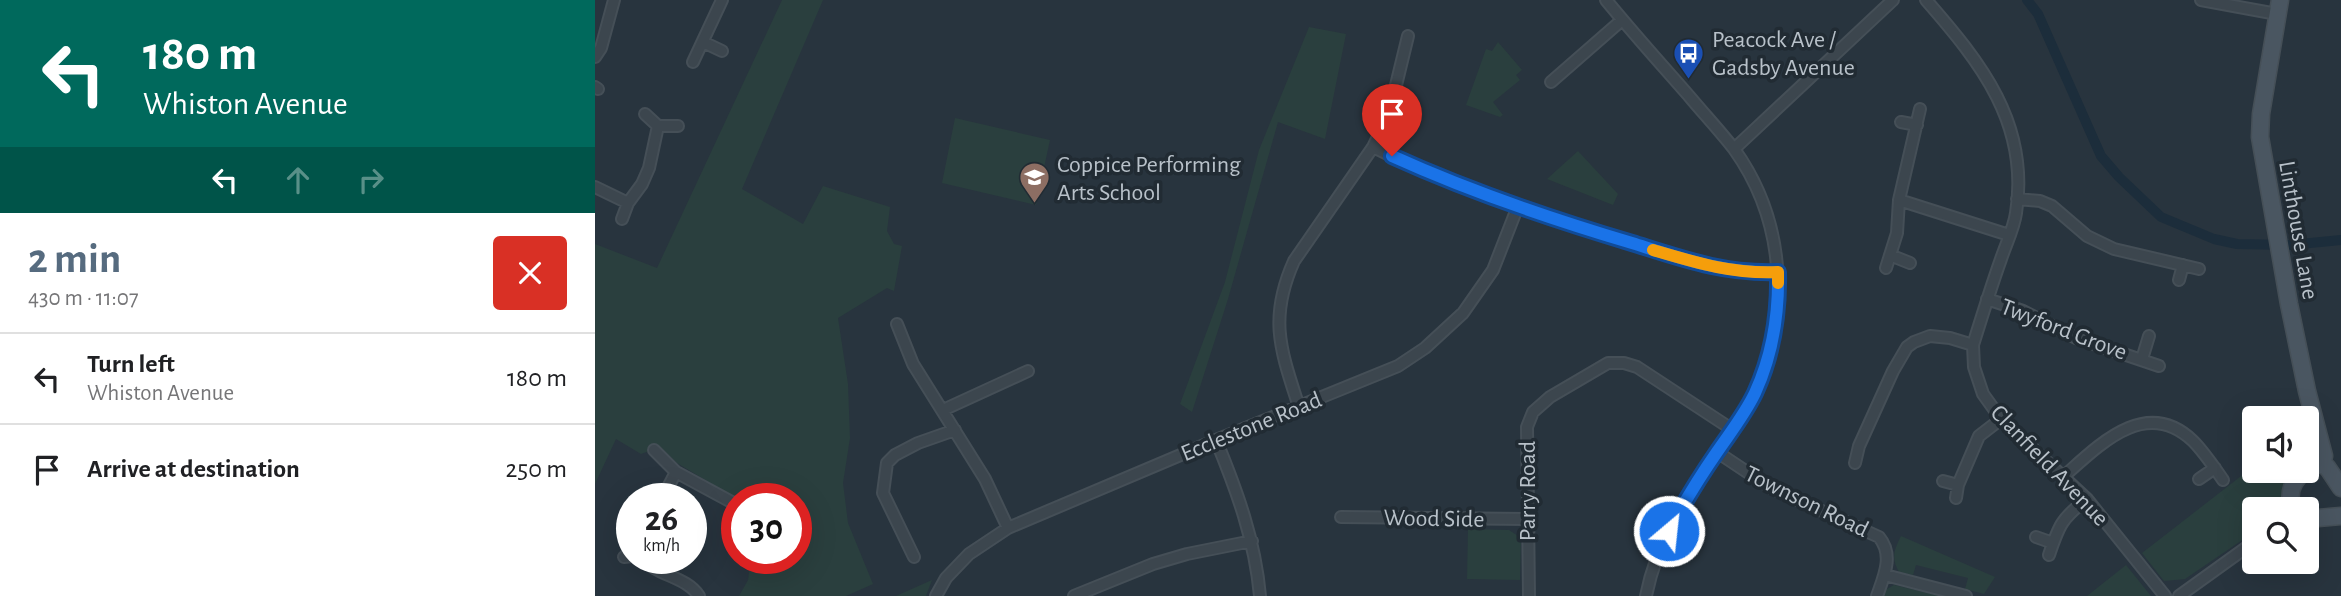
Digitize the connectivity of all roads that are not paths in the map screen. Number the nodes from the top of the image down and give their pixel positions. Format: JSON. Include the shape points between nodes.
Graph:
{"nodes":[{"id":1,"x":614,"y":0,"type":"edge"},
{"id":2,"x":722,"y":0,"type":"edge"},
{"id":3,"x":1606,"y":0,"type":"edge"},
{"id":4,"x":1893,"y":0,"type":"edge"},
{"id":5,"x":1926,"y":0,"type":"edge"},
{"id":6,"x":2201,"y":0,"type":"edge"},
{"id":7,"x":2279,"y":7,"type":"edge"},
{"id":8,"x":1622,"y":19,"type":"junction"},
{"id":9,"x":1408,"y":36,"type":"dead end"},
{"id":10,"x":703,"y":42,"type":"junction"},
{"id":11,"x":722,"y":51,"type":"dead end"},
{"id":12,"x":595,"y":57,"type":"edge"},
{"id":13,"x":693,"y":62,"type":"dead end"},
{"id":14,"x":1551,"y":82,"type":"dead end"},
{"id":15,"x":1920,"y":108,"type":"dead end"},
{"id":16,"x":645,"y":114,"type":"dead end"},
{"id":17,"x":1901,"y":122,"type":"dead end"},
{"id":18,"x":1917,"y":125,"type":"junction"},
{"id":19,"x":658,"y":126,"type":"junction"},
{"id":20,"x":678,"y":126,"type":"dead end"},
{"id":21,"x":1373,"y":147,"type":"junction"},
{"id":22,"x":1734,"y":149,"type":"junction"},
{"id":23,"x":595,"y":187,"type":"edge"},
{"id":24,"x":2017,"y":199,"type":"junction"},
{"id":25,"x":1899,"y":200,"type":"junction"},
{"id":26,"x":628,"y":202,"type":"junction"},
{"id":27,"x":1518,"y":206,"type":"junction"},
{"id":28,"x":622,"y":219,"type":"dead end"},
{"id":29,"x":2009,"y":235,"type":"junction"},
{"id":30,"x":1890,"y":255,"type":"junction"},
{"id":31,"x":1910,"y":263,"type":"dead end"},
{"id":32,"x":2183,"y":265,"type":"junction"},
{"id":33,"x":1886,"y":268,"type":"dead end"},
{"id":34,"x":2199,"y":269,"type":"dead end"},
{"id":35,"x":1778,"y":272,"type":"junction"},
{"id":36,"x":2179,"y":280,"type":"dead end"},
{"id":37,"x":1987,"y":299,"type":"junction"},
{"id":38,"x":897,"y":324,"type":"dead end"},
{"id":39,"x":2149,"y":336,"type":"dead end"},
{"id":40,"x":1973,"y":345,"type":"junction"},
{"id":41,"x":2142,"y":359,"type":"junction"},
{"id":42,"x":2159,"y":366,"type":"dead end"},
{"id":43,"x":1028,"y":371,"type":"dead end"},
{"id":44,"x":2311,"y":406,"type":"edge"},
{"id":45,"x":1299,"y":407,"type":"junction"},
{"id":46,"x":943,"y":410,"type":"junction"},
{"id":47,"x":2001,"y":418,"type":"junction"},
{"id":48,"x":1733,"y":429,"type":"junction"},
{"id":49,"x":955,"y":430,"type":"junction"},
{"id":50,"x":2319,"y":437,"type":"edge"},
{"id":51,"x":1216,"y":440,"type":"junction"},
{"id":52,"x":1845,"y":443,"type":"dead end"},
{"id":53,"x":1859,"y":446,"type":"junction"},
{"id":54,"x":654,"y":450,"type":"dead end"},
{"id":55,"x":1717,"y":452,"type":"junction"},
{"id":56,"x":2319,"y":461,"type":"edge"},
{"id":57,"x":1855,"y":463,"type":"dead end"},
{"id":58,"x":2214,"y":468,"type":"junction"},
{"id":59,"x":2319,"y":468,"type":"edge"},
{"id":60,"x":676,"y":472,"type":"junction"},
{"id":61,"x":2063,"y":477,"type":"junction"},
{"id":62,"x":2199,"y":479,"type":"dead end"},
{"id":63,"x":2223,"y":480,"type":"dead end"},
{"id":64,"x":1943,"y":481,"type":"dead end"},
{"id":65,"x":671,"y":483,"type":"edge"},
{"id":66,"x":1958,"y":485,"type":"junction"},
{"id":67,"x":2341,"y":488,"type":"edge"},
{"id":68,"x":721,"y":496,"type":"edge"},
{"id":69,"x":1956,"y":498,"type":"dead end"},
{"id":70,"x":2087,"y":499,"type":"junction"},
{"id":71,"x":2341,"y":516,"type":"edge"},
{"id":72,"x":1341,"y":517,"type":"dead end"},
{"id":73,"x":2319,"y":518,"type":"edge"},
{"id":74,"x":1528,"y":519,"type":"junction"},
{"id":75,"x":1008,"y":528,"type":"junction"},
{"id":76,"x":2036,"y":537,"type":"dead end"},
{"id":77,"x":1252,"y":541,"type":"junction"},
{"id":78,"x":2053,"y":543,"type":"junction"},
{"id":79,"x":2242,"y":551,"type":"edge"},
{"id":80,"x":2049,"y":555,"type":"dead end"},
{"id":81,"x":914,"y":557,"type":"dead end"},
{"id":82,"x":666,"y":574,"type":"edge"},
{"id":83,"x":1885,"y":575,"type":"junction"},
{"id":84,"x":699,"y":596,"type":"edge"},
{"id":85,"x":936,"y":596,"type":"edge"},
{"id":86,"x":1074,"y":596,"type":"edge"},
{"id":87,"x":1260,"y":596,"type":"edge"},
{"id":88,"x":1529,"y":596,"type":"edge"},
{"id":89,"x":1646,"y":596,"type":"edge"},
{"id":90,"x":1877,"y":596,"type":"edge"},
{"id":91,"x":1966,"y":596,"type":"edge"},
{"id":92,"x":2165,"y":596,"type":"edge"},
{"id":93,"x":2179,"y":596,"type":"edge"}],
"edges":[{"from":1,"to":12,"type":"street"},
{"from":2,"to":10,"type":"street"},
{"from":3,"to":8,"type":"street"},
{"from":4,"to":22,"type":"street"},
{"from":5,"to":24,"type":"street","name":"Clanfield Avenue","via":[[1978,63],[2006,114],[2017,157]]},
{"from":6,"to":7,"type":"street"},
{"from":7,"to":44,"type":"street","name":"Linthouse Lane","via":[[2260,137],[2288,304]]},
{"from":8,"to":14,"type":"street"},
{"from":8,"to":22,"type":"street"},
{"from":9,"to":21,"type":"street","via":[[1389,114]]},
{"from":10,"to":11,"type":"street"},
{"from":10,"to":13,"type":"street"},
{"from":15,"to":18,"type":"street"},
{"from":16,"to":19,"type":"street"},
{"from":17,"to":18,"type":"street"},
{"from":18,"to":25,"type":"street"},
{"from":19,"to":20,"type":"street"},
{"from":19,"to":26,"type":"street","via":[[649,168]]},
{"from":21,"to":27,"type":"street"},
{"from":21,"to":45,"type":"street","via":[[1288,275],[1278,330]]},
{"from":22,"to":35,"type":"street","via":[[1765,210]]},
{"from":23,"to":26,"type":"street"},
{"from":24,"to":29,"type":"street","name":"Clanfield Avenue"},
{"from":24,"to":32,"type":"street","via":[[2052,206],[2087,236],[2114,249]]},
{"from":25,"to":29,"type":"street"},
{"from":25,"to":30,"type":"street"},
{"from":26,"to":28,"type":"street"},
{"from":27,"to":35,"type":"street","via":[[1714,268]]},
{"from":27,"to":45,"type":"street","name":"Ecclestone Road","via":[[1493,270],[1447,330],[1398,366]]},
{"from":29,"to":37,"type":"street","name":"Clanfield Avenue"},
{"from":30,"to":31,"type":"street"},
{"from":30,"to":33,"type":"street"},
{"from":32,"to":34,"type":"street"},
{"from":32,"to":36,"type":"street"},
{"from":35,"to":48,"type":"street","via":[[1777,318],[1769,354]]},
{"from":37,"to":40,"type":"street","name":"Clanfield Avenue"},
{"from":37,"to":41,"type":"street","name":"Twyford Grove","via":[[2076,338]]},
{"from":38,"to":46,"type":"street","via":[[913,364]]},
{"from":39,"to":41,"type":"street","name":"Twyford Grove"},
{"from":40,"to":47,"type":"street","name":"Clanfield Avenue","via":[[1974,368],[1983,394]]},
{"from":40,"to":53,"type":"street","via":[[1930,336],[1907,347]]},
{"from":41,"to":42,"type":"street","name":"Twyford Grove"},
{"from":43,"to":46,"type":"street"},
{"from":45,"to":51,"type":"street","name":"Ecclestone Road"},
{"from":46,"to":49,"type":"street"},
{"from":47,"to":61,"type":"street","name":"Clanfield Avenue"},
{"from":47,"to":66,"type":"street","via":[[1979,436]]},
{"from":48,"to":55,"type":"street"},
{"from":48,"to":74,"type":"street","name":"Parry Road","via":[[1637,367],[1608,363],[1533,412],[1527,427]]},
{"from":49,"to":75,"type":"street"},
{"from":49,"to":81,"type":"street","via":[[918,443],[887,463],[883,493]]},
{"from":50,"to":56,"type":"street","name":"Linthouse Lane","via":[[2324,456]]},
{"from":51,"to":75,"type":"street","name":"Ecclestone Road"},
{"from":51,"to":77,"type":"street"},
{"from":52,"to":53,"type":"street"},
{"from":53,"to":57,"type":"street"},
{"from":54,"to":60,"type":"street"},
{"from":55,"to":83,"type":"street","name":"Townson Road","via":[[1771,488],[1879,537],[1887,551]]},
{"from":55,"to":89,"type":"street","via":[[1659,549]]},
{"from":58,"to":61,"type":"street","via":[[2192,440],[2165,425],[2148,424],[2120,430]]},
{"from":58,"to":62,"type":"street"},
{"from":58,"to":63,"type":"street"},
{"from":59,"to":67,"type":"street","via":[[2327,467]]},
{"from":60,"to":65,"type":"street"},
{"from":60,"to":68,"type":"street"},
{"from":61,"to":70,"type":"street","name":"Clanfield Avenue"},
{"from":64,"to":66,"type":"street"},
{"from":66,"to":69,"type":"street"},
{"from":70,"to":78,"type":"street","via":[[2069,513]]},
{"from":70,"to":92,"type":"street","name":"Clanfield Avenue"},
{"from":71,"to":73,"type":"street"},
{"from":72,"to":74,"type":"street","name":"Wood Side"},
{"from":74,"to":88,"type":"street","name":"Parry Road"},
{"from":75,"to":85,"type":"street","name":"Ecclestone Road","via":[[969,554]]},
{"from":76,"to":78,"type":"street"},
{"from":77,"to":86,"type":"street","via":[[1153,564]]},
{"from":77,"to":87,"type":"street"},
{"from":78,"to":80,"type":"street"},
{"from":79,"to":93,"type":"street"},
{"from":82,"to":84,"type":"street","via":[[692,587]]},
{"from":83,"to":90,"type":"street","name":"Townson Road"},
{"from":83,"to":91,"type":"street"}]}
